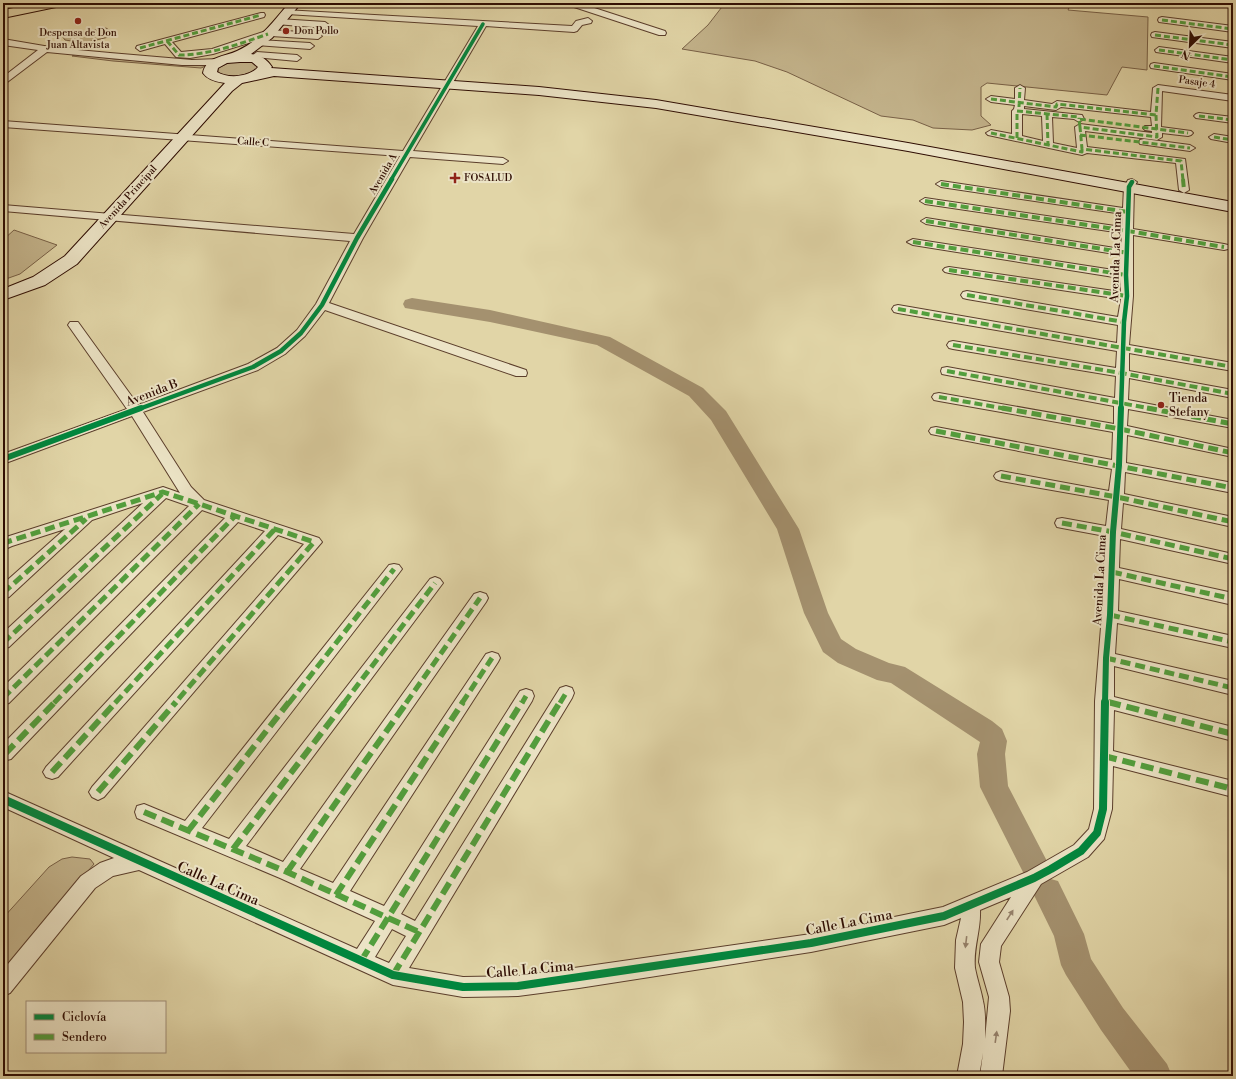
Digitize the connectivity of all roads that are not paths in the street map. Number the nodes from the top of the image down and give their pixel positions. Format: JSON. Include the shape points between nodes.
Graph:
{"nodes":[{"id":1,"x":18,"y":3,"type":"edge"},
{"id":2,"x":56,"y":3,"type":"edge"},
{"id":3,"x":571,"y":3,"type":"edge"},
{"id":4,"x":3,"y":6,"type":"edge"},
{"id":5,"x":291,"y":8,"type":"edge"},
{"id":6,"x":3,"y":14,"type":"edge"},
{"id":7,"x":261,"y":14,"type":"dead end"},
{"id":8,"x":1162,"y":20,"type":"dead end"},
{"id":9,"x":588,"y":21,"type":"dead end"},
{"id":10,"x":278,"y":22,"type":"junction"},
{"id":11,"x":483,"y":24,"type":"junction"},
{"id":12,"x":325,"y":25,"type":"dead end"},
{"id":13,"x":1233,"y":29,"type":"edge"},
{"id":14,"x":662,"y":33,"type":"dead end"},
{"id":15,"x":1155,"y":35,"type":"dead end"},
{"id":16,"x":318,"y":36,"type":"dead end"},
{"id":17,"x":167,"y":41,"type":"junction"},
{"id":18,"x":3,"y":42,"type":"edge"},
{"id":19,"x":14,"y":44,"type":"junction"},
{"id":20,"x":1233,"y":44,"type":"edge"},
{"id":21,"x":310,"y":46,"type":"dead end"},
{"id":22,"x":263,"y":47,"type":"junction"},
{"id":23,"x":140,"y":48,"type":"dead end"},
{"id":24,"x":3,"y":49,"type":"edge"},
{"id":25,"x":45,"y":49,"type":"junction"},
{"id":26,"x":1159,"y":50,"type":"dead end"},
{"id":27,"x":68,"y":55,"type":"junction"},
{"id":28,"x":37,"y":56,"type":"junction"},
{"id":29,"x":297,"y":58,"type":"dead end"},
{"id":30,"x":224,"y":60,"type":"junction"},
{"id":31,"x":1233,"y":60,"type":"edge"},
{"id":32,"x":1154,"y":66,"type":"dead end"},
{"id":33,"x":213,"y":75,"type":"junction"},
{"id":34,"x":1233,"y":77,"type":"edge"},
{"id":35,"x":246,"y":78,"type":"junction"},
{"id":36,"x":3,"y":81,"type":"edge"},
{"id":37,"x":448,"y":82,"type":"junction"},
{"id":38,"x":1020,"y":88,"type":"dead end"},
{"id":39,"x":1233,"y":98,"type":"edge"},
{"id":40,"x":991,"y":99,"type":"dead end"},
{"id":41,"x":1020,"y":107,"type":"junction"},
{"id":42,"x":1047,"y":114,"type":"junction"},
{"id":43,"x":1156,"y":115,"type":"junction"},
{"id":44,"x":1199,"y":116,"type":"dead end"},
{"id":45,"x":1233,"y":120,"type":"edge"},
{"id":46,"x":3,"y":124,"type":"edge"},
{"id":47,"x":1080,"y":127,"type":"junction"},
{"id":48,"x":1156,"y":129,"type":"junction"},
{"id":49,"x":992,"y":133,"type":"dead end"},
{"id":50,"x":1188,"y":133,"type":"dead end"},
{"id":51,"x":177,"y":137,"type":"junction"},
{"id":52,"x":1214,"y":137,"type":"dead end"},
{"id":53,"x":1016,"y":138,"type":"junction"},
{"id":54,"x":1233,"y":140,"type":"edge"},
{"id":55,"x":1048,"y":145,"type":"junction"},
{"id":56,"x":1190,"y":148,"type":"dead end"},
{"id":57,"x":1082,"y":149,"type":"junction"},
{"id":58,"x":406,"y":154,"type":"junction"},
{"id":59,"x":503,"y":161,"type":"dead end"},
{"id":60,"x":941,"y":184,"type":"dead end"},
{"id":61,"x":1131,"y":184,"type":"junction"},
{"id":62,"x":1184,"y":190,"type":"junction"},
{"id":63,"x":1233,"y":199,"type":"edge"},
{"id":64,"x":925,"y":201,"type":"dead end"},
{"id":65,"x":1233,"y":207,"type":"edge"},
{"id":66,"x":3,"y":208,"type":"edge"},
{"id":67,"x":1128,"y":212,"type":"junction"},
{"id":68,"x":102,"y":217,"type":"junction"},
{"id":69,"x":926,"y":221,"type":"dead end"},
{"id":70,"x":1128,"y":231,"type":"junction"},
{"id":71,"x":357,"y":238,"type":"junction"},
{"id":72,"x":913,"y":242,"type":"dead end"},
{"id":73,"x":1224,"y":247,"type":"dead end"},
{"id":74,"x":1128,"y":253,"type":"junction"},
{"id":75,"x":949,"y":270,"type":"dead end"},
{"id":76,"x":1126,"y":275,"type":"junction"},
{"id":77,"x":3,"y":287,"type":"edge"},
{"id":78,"x":3,"y":295,"type":"edge"},
{"id":79,"x":967,"y":295,"type":"dead end"},
{"id":80,"x":1127,"y":296,"type":"junction"},
{"id":81,"x":322,"y":305,"type":"junction"},
{"id":82,"x":898,"y":309,"type":"dead end"},
{"id":83,"x":1124,"y":322,"type":"junction"},
{"id":84,"x":74,"y":325,"type":"dead end"},
{"id":85,"x":301,"y":333,"type":"joint"},
{"id":86,"x":953,"y":345,"type":"dead end"},
{"id":87,"x":1123,"y":347,"type":"junction"},
{"id":88,"x":1233,"y":367,"type":"edge"},
{"id":89,"x":947,"y":371,"type":"dead end"},
{"id":90,"x":521,"y":373,"type":"dead end"},
{"id":91,"x":1121,"y":373,"type":"junction"},
{"id":92,"x":1233,"y":394,"type":"edge"},
{"id":93,"x":939,"y":397,"type":"dead end"},
{"id":94,"x":1121,"y":403,"type":"junction"},
{"id":95,"x":136,"y":411,"type":"junction"},
{"id":96,"x":1233,"y":424,"type":"edge"},
{"id":97,"x":1120,"y":429,"type":"junction"},
{"id":98,"x":936,"y":431,"type":"dead end"},
{"id":99,"x":1233,"y":454,"type":"edge"},
{"id":100,"x":3,"y":460,"type":"edge"},
{"id":101,"x":1119,"y":465,"type":"junction"},
{"id":102,"x":1001,"y":476,"type":"dead end"},
{"id":103,"x":1233,"y":488,"type":"edge"},
{"id":104,"x":163,"y":492,"type":"junction"},
{"id":105,"x":1117,"y":497,"type":"junction"},
{"id":106,"x":198,"y":504,"type":"junction"},
{"id":107,"x":89,"y":516,"type":"junction"},
{"id":108,"x":235,"y":516,"type":"junction"},
{"id":109,"x":1233,"y":522,"type":"edge"},
{"id":110,"x":1062,"y":523,"type":"dead end"},
{"id":111,"x":275,"y":529,"type":"junction"},
{"id":112,"x":1113,"y":532,"type":"junction"},
{"id":113,"x":3,"y":546,"type":"edge"},
{"id":114,"x":1233,"y":559,"type":"edge"},
{"id":115,"x":394,"y":569,"type":"dead end"},
{"id":116,"x":1112,"y":572,"type":"junction"},
{"id":117,"x":435,"y":583,"type":"dead end"},
{"id":118,"x":3,"y":593,"type":"edge"},
{"id":119,"x":480,"y":598,"type":"dead end"},
{"id":120,"x":1233,"y":599,"type":"edge"},
{"id":121,"x":1110,"y":615,"type":"junction"},
{"id":122,"x":1233,"y":642,"type":"edge"},
{"id":123,"x":3,"y":643,"type":"edge"},
{"id":124,"x":492,"y":658,"type":"dead end"},
{"id":125,"x":1106,"y":658,"type":"junction"},
{"id":126,"x":1233,"y":688,"type":"edge"},
{"id":127,"x":566,"y":693,"type":"dead end"},
{"id":128,"x":526,"y":696,"type":"dead end"},
{"id":129,"x":3,"y":698,"type":"edge"},
{"id":130,"x":1104,"y":701,"type":"junction"},
{"id":131,"x":1233,"y":734,"type":"edge"},
{"id":132,"x":5,"y":754,"type":"dead end"},
{"id":133,"x":1104,"y":756,"type":"junction"},
{"id":134,"x":52,"y":772,"type":"dead end"},
{"id":135,"x":1233,"y":789,"type":"edge"},
{"id":136,"x":98,"y":792,"type":"dead end"},
{"id":137,"x":3,"y":799,"type":"edge"},
{"id":138,"x":144,"y":812,"type":"dead end"},
{"id":139,"x":188,"y":831,"type":"junction"},
{"id":140,"x":233,"y":849,"type":"junction"},
{"id":141,"x":140,"y":861,"type":"junction"},
{"id":142,"x":287,"y":872,"type":"junction"},
{"id":143,"x":1034,"y":878,"type":"junction"},
{"id":144,"x":336,"y":895,"type":"junction"},
{"id":145,"x":970,"y":904,"type":"junction"},
{"id":146,"x":388,"y":917,"type":"junction"},
{"id":147,"x":419,"y":932,"type":"junction"},
{"id":148,"x":361,"y":961,"type":"junction"},
{"id":149,"x":393,"y":974,"type":"junction"},
{"id":150,"x":3,"y":986,"type":"edge"},
{"id":151,"x":968,"y":1076,"type":"edge"},
{"id":152,"x":991,"y":1076,"type":"edge"}],
"edges":[{"from":1,"to":4,"type":"highway"},
{"from":2,"to":6,"type":"highway"},
{"from":3,"to":14,"type":"street"},
{"from":5,"to":10,"type":"main road"},
{"from":5,"to":11,"type":"street"},
{"from":7,"to":17,"type":"street"},
{"from":8,"to":13,"type":"street"},
{"from":9,"to":11,"type":"street","via":[[579,23],[574,29]]},
{"from":10,"to":12,"type":"street"},
{"from":10,"to":22,"type":"main road"},
{"from":11,"to":37,"type":"street","name":"Avenida A"},
{"from":15,"to":20,"type":"street"},
{"from":16,"to":22,"type":"street"},
{"from":17,"to":22,"type":"street","via":[[179,55],[194,56],[239,44]]},
{"from":17,"to":23,"type":"street"},
{"from":18,"to":19,"type":"street"},
{"from":19,"to":24,"type":"street"},
{"from":19,"to":25,"type":"street"},
{"from":21,"to":22,"type":"street"},
{"from":22,"to":29,"type":"street"},
{"from":22,"to":30,"type":"main road","via":[[247,58]]},
{"from":22,"to":35,"type":"main road","name":"Avenida Principal","via":[[261,72]]},
{"from":22,"to":37,"type":"main road"},
{"from":24,"to":28,"type":"street"},
{"from":25,"to":27,"type":"street"},
{"from":25,"to":28,"type":"street"},
{"from":26,"to":31,"type":"street"},
{"from":27,"to":28,"type":"street"},
{"from":27,"to":30,"type":"street","via":[[200,63]]},
{"from":27,"to":33,"type":"street","via":[[193,69]]},
{"from":28,"to":36,"type":"street"},
{"from":30,"to":33,"type":"main road","name":"Avenida Principal","via":[[211,67]]},
{"from":32,"to":34,"type":"street"},
{"from":33,"to":35,"type":"main road"},
{"from":33,"to":51,"type":"main road","name":"Avenida Principal","via":[[215,86]]},
{"from":35,"to":37,"type":"main road","via":[[274,72]]},
{"from":35,"to":51,"type":"main road","name":"Avenida Principal","via":[[227,88]]},
{"from":37,"to":58,"type":"street","name":"Avenida A"},
{"from":37,"to":61,"type":"main road","via":[[656,104]]},
{"from":38,"to":41,"type":"street"},
{"from":39,"to":43,"type":"street","name":"Pasaje 4","via":[[1158,88]]},
{"from":40,"to":41,"type":"street"},
{"from":41,"to":42,"type":"street"},
{"from":41,"to":43,"type":"street","via":[[1056,107],[1057,104]]},
{"from":41,"to":53,"type":"street","via":[[1017,111]]},
{"from":42,"to":47,"type":"street","via":[[1079,117]]},
{"from":42,"to":55,"type":"street"},
{"from":43,"to":48,"type":"street"},
{"from":44,"to":45,"type":"street"},
{"from":46,"to":51,"type":"street","name":"Calle C"},
{"from":47,"to":48,"type":"street","via":[[1157,137]]},
{"from":47,"to":56,"type":"street"},
{"from":47,"to":57,"type":"street"},
{"from":48,"to":50,"type":"street"},
{"from":49,"to":53,"type":"street"},
{"from":51,"to":58,"type":"street","name":"Calle C"},
{"from":51,"to":68,"type":"main road","name":"Avenida Principal"},
{"from":52,"to":54,"type":"street"},
{"from":53,"to":55,"type":"street"},
{"from":55,"to":57,"type":"street","via":[[1082,152]]},
{"from":57,"to":62,"type":"street","via":[[1181,161]]},
{"from":58,"to":59,"type":"street","name":"Calle C"},
{"from":58,"to":71,"type":"street","name":"Avenida A"},
{"from":60,"to":67,"type":"street"},
{"from":61,"to":62,"type":"main road"},
{"from":61,"to":65,"type":"main road"},
{"from":61,"to":67,"type":"street","name":"Avenida La Cima"},
{"from":62,"to":63,"type":"main road"},
{"from":64,"to":70,"type":"street"},
{"from":66,"to":68,"type":"street"},
{"from":67,"to":70,"type":"street","name":"Avenida La Cima"},
{"from":68,"to":71,"type":"street"},
{"from":68,"to":77,"type":"main road","name":"Avenida Principal","via":[[48,267],[26,279]]},
{"from":68,"to":78,"type":"main road","name":"Avenida Principal","via":[[70,260],[59,269],[35,283]]},
{"from":69,"to":74,"type":"street"},
{"from":70,"to":73,"type":"street"},
{"from":70,"to":74,"type":"street","name":"Avenida La Cima"},
{"from":71,"to":81,"type":"street","name":"Avenida A"},
{"from":72,"to":76,"type":"street"},
{"from":74,"to":76,"type":"street","name":"Avenida La Cima"},
{"from":75,"to":80,"type":"street"},
{"from":76,"to":80,"type":"street","name":"Avenida La Cima"},
{"from":79,"to":83,"type":"street"},
{"from":80,"to":83,"type":"street","name":"Avenida La Cima"},
{"from":81,"to":85,"type":"street","name":"Avenida A"},
{"from":81,"to":90,"type":"street"},
{"from":82,"to":87,"type":"street"},
{"from":83,"to":87,"type":"street","name":"Avenida La Cima"},
{"from":84,"to":95,"type":"street"},
{"from":85,"to":95,"type":"street","name":"Avenida B","via":[[281,351],[253,367]]},
{"from":86,"to":91,"type":"street"},
{"from":87,"to":88,"type":"street"},
{"from":87,"to":91,"type":"street","name":"Avenida La Cima"},
{"from":89,"to":94,"type":"street"},
{"from":91,"to":92,"type":"street"},
{"from":91,"to":94,"type":"street","name":"Avenida La Cima"},
{"from":93,"to":97,"type":"street"},
{"from":94,"to":96,"type":"street"},
{"from":94,"to":97,"type":"street","name":"Avenida La Cima"},
{"from":95,"to":100,"type":"street","name":"Avenida B"},
{"from":95,"to":106,"type":"street","via":[[186,490]]},
{"from":97,"to":99,"type":"street"},
{"from":97,"to":101,"type":"street","name":"Avenida La Cima"},
{"from":98,"to":101,"type":"street"},
{"from":101,"to":103,"type":"street"},
{"from":101,"to":105,"type":"street","name":"Avenida La Cima"},
{"from":102,"to":105,"type":"street"},
{"from":104,"to":106,"type":"street"},
{"from":104,"to":107,"type":"street"},
{"from":104,"to":123,"type":"street"},
{"from":105,"to":109,"type":"street"},
{"from":105,"to":112,"type":"street","name":"Avenida La Cima"},
{"from":106,"to":108,"type":"street"},
{"from":106,"to":129,"type":"street"},
{"from":107,"to":113,"type":"street","via":[[7,542]]},
{"from":107,"to":118,"type":"street"},
{"from":108,"to":111,"type":"street"},
{"from":108,"to":132,"type":"street"},
{"from":110,"to":112,"type":"street"},
{"from":111,"to":134,"type":"street"},
{"from":111,"to":136,"type":"street","via":[[314,542]]},
{"from":112,"to":114,"type":"street"},
{"from":112,"to":116,"type":"street","name":"Avenida La Cima"},
{"from":115,"to":139,"type":"street"},
{"from":116,"to":120,"type":"street"},
{"from":116,"to":121,"type":"street","name":"Avenida La Cima"},
{"from":117,"to":140,"type":"street"},
{"from":119,"to":142,"type":"street"},
{"from":121,"to":122,"type":"street"},
{"from":121,"to":125,"type":"street","name":"Avenida La Cima"},
{"from":124,"to":144,"type":"street"},
{"from":125,"to":126,"type":"street"},
{"from":125,"to":130,"type":"street","name":"Avenida La Cima"},
{"from":127,"to":147,"type":"street"},
{"from":128,"to":146,"type":"street"},
{"from":130,"to":131,"type":"street"},
{"from":130,"to":133,"type":"street","name":"Avenida La Cima"},
{"from":133,"to":135,"type":"street"},
{"from":133,"to":143,"type":"street","name":"Avenida La Cima","via":[[1103,809],[1097,833],[1081,851],[1052,870]]},
{"from":137,"to":141,"type":"street","name":"Calle La Cima"},
{"from":138,"to":139,"type":"street"},
{"from":139,"to":140,"type":"street"},
{"from":140,"to":142,"type":"street"},
{"from":141,"to":148,"type":"street","name":"Calle La Cima"},
{"from":141,"to":150,"type":"street","via":[[112,867],[88,882]]},
{"from":142,"to":144,"type":"street"},
{"from":143,"to":145,"type":"street","name":"Avenida La Cima"},
{"from":152,"to":143,"type":"street","one_way":true,"via":[[999,1011],[999,997],[989,962],[991,944]]},
{"from":144,"to":146,"type":"street"},
{"from":145,"to":149,"type":"street","name":"Calle La Cima","via":[[944,916],[811,943],[518,986],[463,987]]},
{"from":145,"to":151,"type":"street","one_way":true,"via":[[971,922],[966,940],[965,968],[975,1022]]},
{"from":146,"to":147,"type":"street"},
{"from":146,"to":148,"type":"street"},
{"from":147,"to":149,"type":"street"},
{"from":148,"to":149,"type":"street","name":"Calle La Cima"}]}
